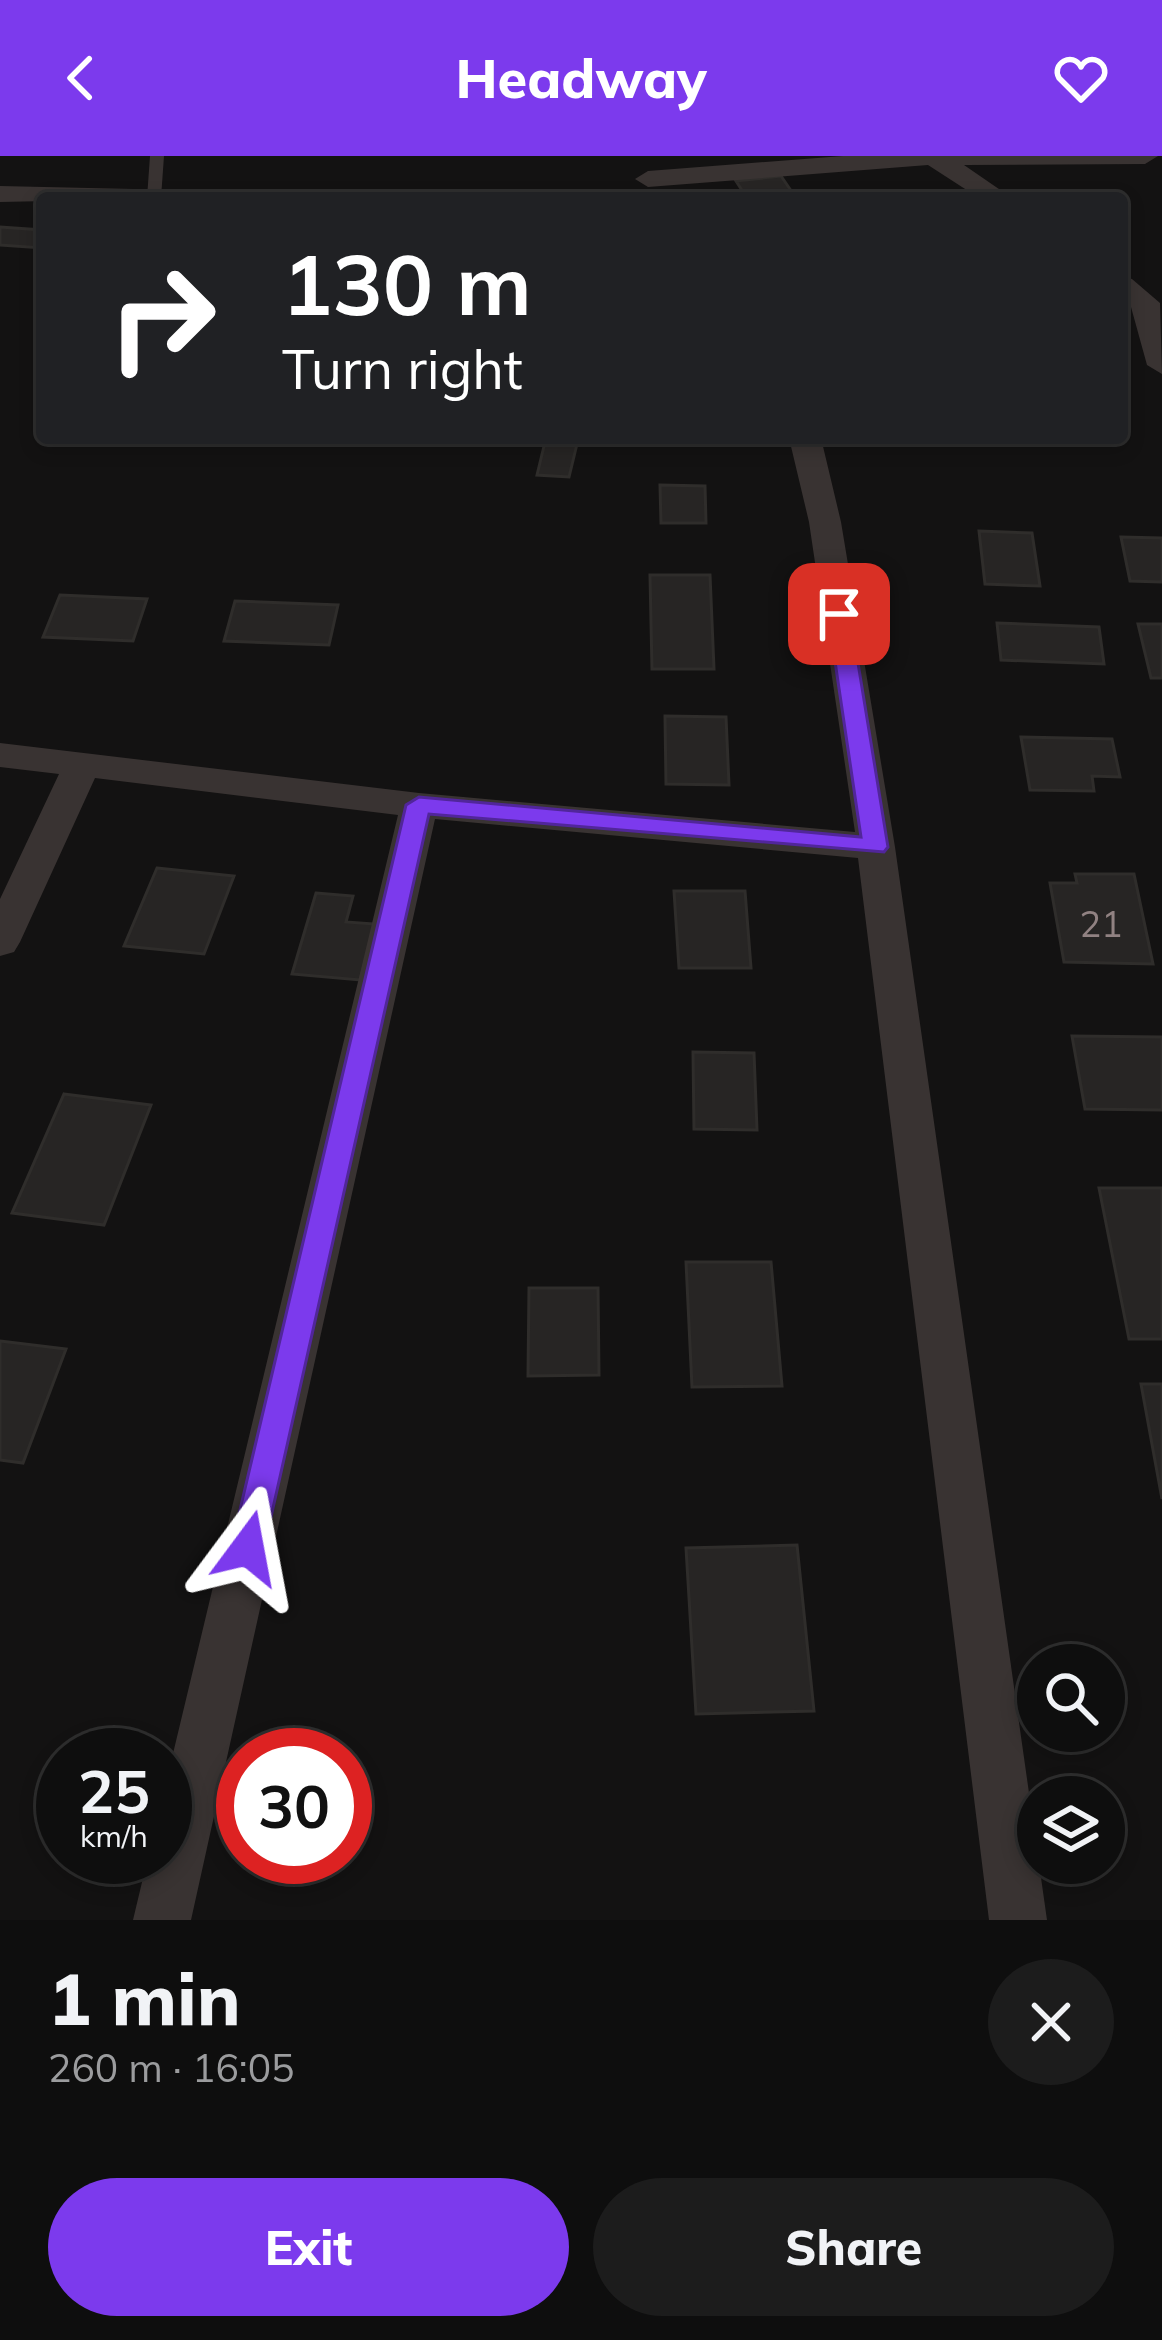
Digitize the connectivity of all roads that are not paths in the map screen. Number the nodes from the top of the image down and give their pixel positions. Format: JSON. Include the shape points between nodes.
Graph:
{"nodes":[{"id":1,"x":157,"y":156,"type":"edge"},
{"id":2,"x":628,"y":156,"type":"edge"},
{"id":3,"x":1145,"y":156,"type":"edge"},
{"id":4,"x":933,"y":157,"type":"edge"},
{"id":5,"x":656,"y":188,"type":"edge"},
{"id":6,"x":154,"y":192,"type":"edge"},
{"id":7,"x":988,"y":192,"type":"edge"},
{"id":8,"x":0,"y":194,"type":"edge"},
{"id":9,"x":36,"y":195,"type":"edge"},
{"id":10,"x":1128,"y":290,"type":"edge"},
{"id":11,"x":1162,"y":365,"type":"edge"},
{"id":12,"x":806,"y":444,"type":"edge"},
{"id":13,"x":0,"y":755,"type":"edge"},
{"id":14,"x":82,"y":766,"type":"junction"},
{"id":15,"x":419,"y":805,"type":"junction"},
{"id":16,"x":875,"y":847,"type":"junction"},
{"id":17,"x":0,"y":942,"type":"edge"},
{"id":18,"x":163,"y":1920,"type":"edge"},
{"id":19,"x":1018,"y":1920,"type":"edge"}],
"edges":[{"from":1,"to":6,"type":"lane"},
{"from":2,"to":5,"type":"street"},
{"from":3,"to":4,"type":"street"},
{"from":4,"to":5,"type":"street"},
{"from":4,"to":7,"type":"street"},
{"from":8,"to":9,"type":"street"},
{"from":10,"to":11,"type":"street","via":[[1145,304]]},
{"from":12,"to":16,"type":"street"},
{"from":13,"to":14,"type":"street"},
{"from":14,"to":15,"type":"street"},
{"from":14,"to":17,"type":"street"},
{"from":15,"to":16,"type":"street"},
{"from":15,"to":18,"type":"street"},
{"from":16,"to":19,"type":"street"}]}
